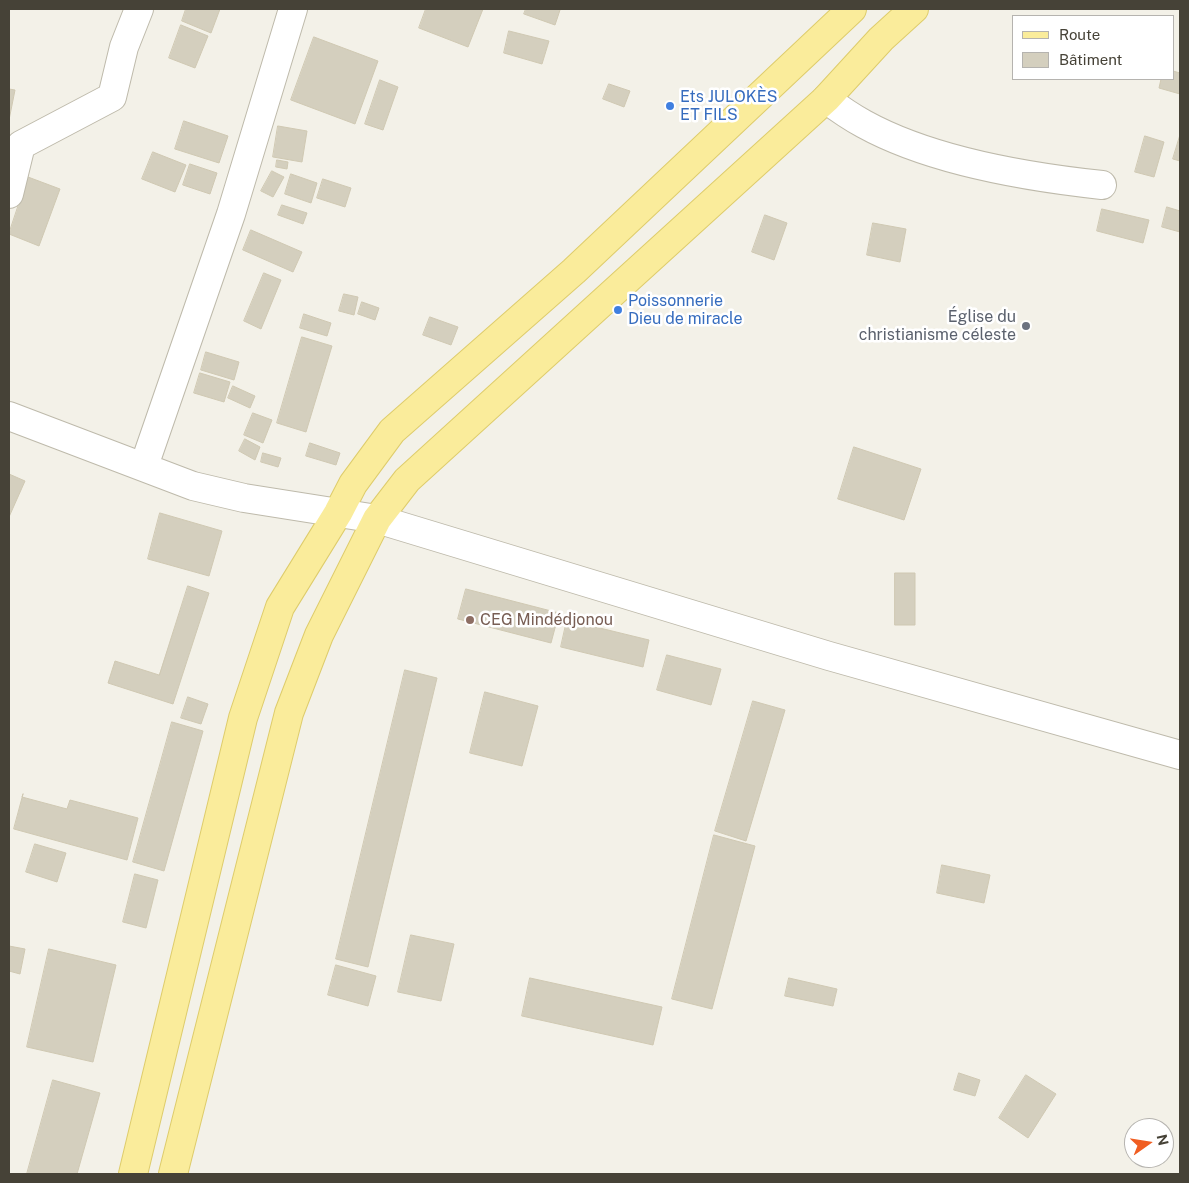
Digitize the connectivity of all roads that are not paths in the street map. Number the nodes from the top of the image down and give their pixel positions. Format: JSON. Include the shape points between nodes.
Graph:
{"nodes":[{"id":1,"x":140,"y":9,"type":"edge"},
{"id":2,"x":293,"y":9,"type":"edge"},
{"id":3,"x":852,"y":9,"type":"edge"},
{"id":4,"x":914,"y":9,"type":"edge"},
{"id":5,"x":826,"y":100,"type":"junction"},
{"id":6,"x":1102,"y":185,"type":"dead end"},
{"id":7,"x":9,"y":194,"type":"edge"},
{"id":8,"x":9,"y":416,"type":"edge"},
{"id":9,"x":144,"y":466,"type":"junction"},
{"id":10,"x":338,"y":513,"type":"junction"},
{"id":11,"x":376,"y":519,"type":"junction"},
{"id":12,"x":1180,"y":755,"type":"edge"},
{"id":13,"x":132,"y":1174,"type":"edge"},
{"id":14,"x":173,"y":1174,"type":"edge"}],
"edges":[{"from":1,"to":7,"type":"street","via":[[124,47],[112,97],[21,145]]},
{"from":2,"to":9,"type":"street","via":[[231,214]]},
{"from":3,"to":10,"type":"main road","via":[[574,271],[392,431],[353,484]]},
{"from":4,"to":5,"type":"main road","via":[[881,39]]},
{"from":5,"to":6,"type":"street","via":[[864,125],[909,144],[1040,178]]},
{"from":5,"to":11,"type":"main road","via":[[407,480]]},
{"from":8,"to":9,"type":"street"},
{"from":9,"to":10,"type":"street","via":[[193,486]]},
{"from":10,"to":11,"type":"street"},
{"from":10,"to":13,"type":"main road","via":[[280,607],[243,718]]},
{"from":11,"to":12,"type":"street","via":[[829,656]]},
{"from":11,"to":14,"type":"main road","via":[[319,634],[289,713]]}]}
